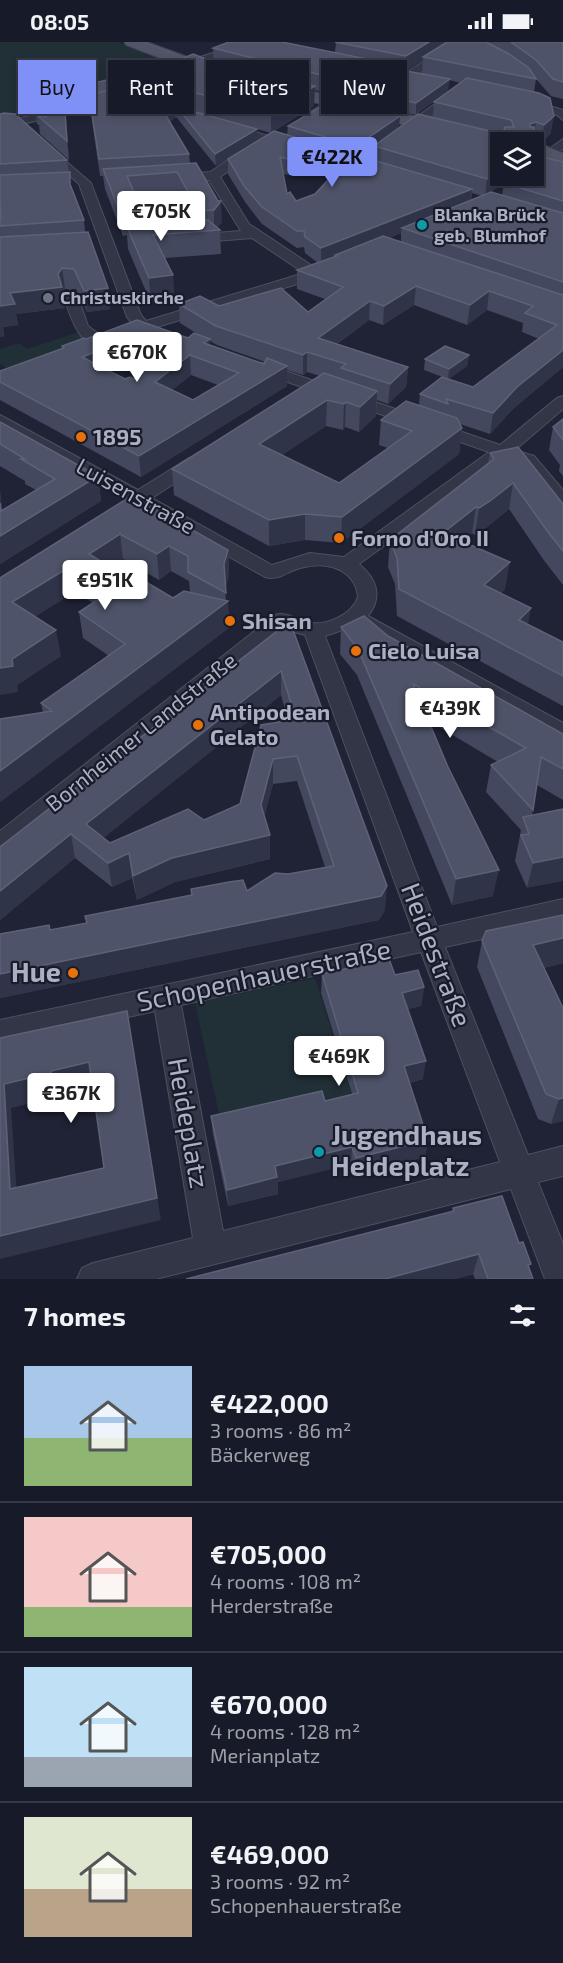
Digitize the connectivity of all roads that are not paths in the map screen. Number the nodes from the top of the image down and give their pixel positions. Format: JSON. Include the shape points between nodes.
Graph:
{"nodes":[{"id":1,"x":132,"y":42,"type":"edge"},
{"id":2,"x":161,"y":42,"type":"edge"},
{"id":3,"x":248,"y":46,"type":"edge"},
{"id":4,"x":460,"y":46,"type":"edge"},
{"id":5,"x":198,"y":62,"type":"junction"},
{"id":6,"x":194,"y":64,"type":"edge"},
{"id":7,"x":429,"y":82,"type":"edge"},
{"id":8,"x":463,"y":88,"type":"edge"},
{"id":9,"x":513,"y":99,"type":"edge"},
{"id":10,"x":321,"y":100,"type":"edge"},
{"id":11,"x":108,"y":102,"type":"edge"},
{"id":12,"x":321,"y":110,"type":"edge"},
{"id":13,"x":184,"y":114,"type":"edge"},
{"id":14,"x":379,"y":114,"type":"edge"},
{"id":15,"x":563,"y":114,"type":"edge"},
{"id":16,"x":301,"y":121,"type":"edge"},
{"id":17,"x":19,"y":123,"type":"junction"},
{"id":18,"x":417,"y":123,"type":"junction"},
{"id":19,"x":0,"y":126,"type":"edge"},
{"id":20,"x":276,"y":136,"type":"junction"},
{"id":21,"x":490,"y":140,"type":"edge"},
{"id":22,"x":304,"y":148,"type":"edge"},
{"id":23,"x":358,"y":165,"type":"edge"},
{"id":24,"x":213,"y":176,"type":"junction"},
{"id":25,"x":167,"y":178,"type":"edge"},
{"id":26,"x":91,"y":183,"type":"junction"},
{"id":27,"x":64,"y":184,"type":"edge"},
{"id":28,"x":256,"y":234,"type":"junction"},
{"id":29,"x":176,"y":240,"type":"edge"},
{"id":30,"x":335,"y":267,"type":"edge"},
{"id":31,"x":315,"y":274,"type":"junction"},
{"id":32,"x":70,"y":294,"type":"dead end"},
{"id":33,"x":142,"y":326,"type":"junction"},
{"id":34,"x":112,"y":339,"type":"junction"},
{"id":35,"x":178,"y":341,"type":"edge"},
{"id":36,"x":82,"y":352,"type":"edge"},
{"id":37,"x":246,"y":363,"type":"edge"},
{"id":38,"x":315,"y":386,"type":"junction"},
{"id":39,"x":295,"y":398,"type":"edge"},
{"id":40,"x":563,"y":401,"type":"edge"},
{"id":41,"x":0,"y":420,"type":"edge"},
{"id":42,"x":504,"y":450,"type":"junction"},
{"id":43,"x":207,"y":454,"type":"edge"},
{"id":44,"x":139,"y":498,"type":"junction"},
{"id":45,"x":563,"y":501,"type":"edge"},
{"id":46,"x":120,"y":510,"type":"edge"},
{"id":47,"x":345,"y":565,"type":"junction"},
{"id":48,"x":355,"y":617,"type":"junction"},
{"id":49,"x":313,"y":630,"type":"junction"},
{"id":50,"x":563,"y":733,"type":"edge"},
{"id":51,"x":0,"y":845,"type":"edge"},
{"id":52,"x":563,"y":910,"type":"edge"},
{"id":53,"x":431,"y":941,"type":"junction"},
{"id":54,"x":166,"y":997,"type":"junction"},
{"id":55,"x":0,"y":1033,"type":"edge"},
{"id":56,"x":563,"y":1161,"type":"edge"},
{"id":57,"x":521,"y":1172,"type":"junction"},
{"id":58,"x":211,"y":1249,"type":"junction"},
{"id":59,"x":93,"y":1279,"type":"edge"},
{"id":60,"x":561,"y":1279,"type":"edge"}],
"edges":[{"from":1,"to":5,"type":"main road"},
{"from":2,"to":5,"type":"main road"},
{"from":3,"to":5,"type":"street"},
{"from":4,"to":7,"type":"street","via":[[403,76]]},
{"from":5,"to":6,"type":"street"},
{"from":5,"to":10,"type":"main road"},
{"from":8,"to":18,"type":"street"},
{"from":9,"to":15,"type":"street","via":[[540,98]]},
{"from":11,"to":17,"type":"street"},
{"from":12,"to":16,"type":"street"},
{"from":13,"to":20,"type":"street"},
{"from":14,"to":18,"type":"main road"},
{"from":17,"to":19,"type":"street"},
{"from":17,"to":26,"type":"street"},
{"from":18,"to":21,"type":"main road"},
{"from":18,"to":23,"type":"street"},
{"from":20,"to":22,"type":"street"},
{"from":20,"to":24,"type":"street"},
{"from":24,"to":25,"type":"street"},
{"from":24,"to":28,"type":"street","via":[[244,226]]},
{"from":26,"to":27,"type":"street"},
{"from":26,"to":33,"type":"street","via":[[107,244],[134,316]]},
{"from":28,"to":29,"type":"street"},
{"from":28,"to":31,"type":"street"},
{"from":30,"to":31,"type":"street"},
{"from":31,"to":33,"type":"street"},
{"from":32,"to":34,"type":"street","via":[[81,328]]},
{"from":33,"to":34,"type":"street"},
{"from":33,"to":35,"type":"street"},
{"from":34,"to":36,"type":"street"},
{"from":37,"to":38,"type":"street"},
{"from":38,"to":39,"type":"street"},
{"from":38,"to":42,"type":"street"},
{"from":40,"to":42,"type":"street"},
{"from":41,"to":44,"type":"street","name":"Luisenstraße"},
{"from":42,"to":45,"type":"street","via":[[528,460]]},
{"from":42,"to":47,"type":"street"},
{"from":43,"to":44,"type":"street"},
{"from":44,"to":46,"type":"street"},
{"from":44,"to":47,"type":"street","name":"Luisenstraße","via":[[272,573],[290,563],[314,558]]},
{"from":47,"to":48,"type":"street","via":[[360,576],[368,590],[366,604]]},
{"from":48,"to":49,"type":"street"},
{"from":48,"to":50,"type":"street"},
{"from":49,"to":51,"type":"street","name":"Bornheimer Landstraße","via":[[282,620]]},
{"from":49,"to":53,"type":"street","name":"Heidestraße"},
{"from":52,"to":53,"type":"street","name":"Schopenhauerstraße"},
{"from":53,"to":54,"type":"street","name":"Schopenhauerstraße"},
{"from":53,"to":57,"type":"street","name":"Heidestraße"},
{"from":54,"to":55,"type":"street","name":"Schopenhauerstraße"},
{"from":54,"to":58,"type":"street","name":"Heideplatz"},
{"from":56,"to":57,"type":"street"},
{"from":57,"to":58,"type":"street"},
{"from":57,"to":60,"type":"street","name":"Heidestraße"},
{"from":58,"to":59,"type":"street"}]}
